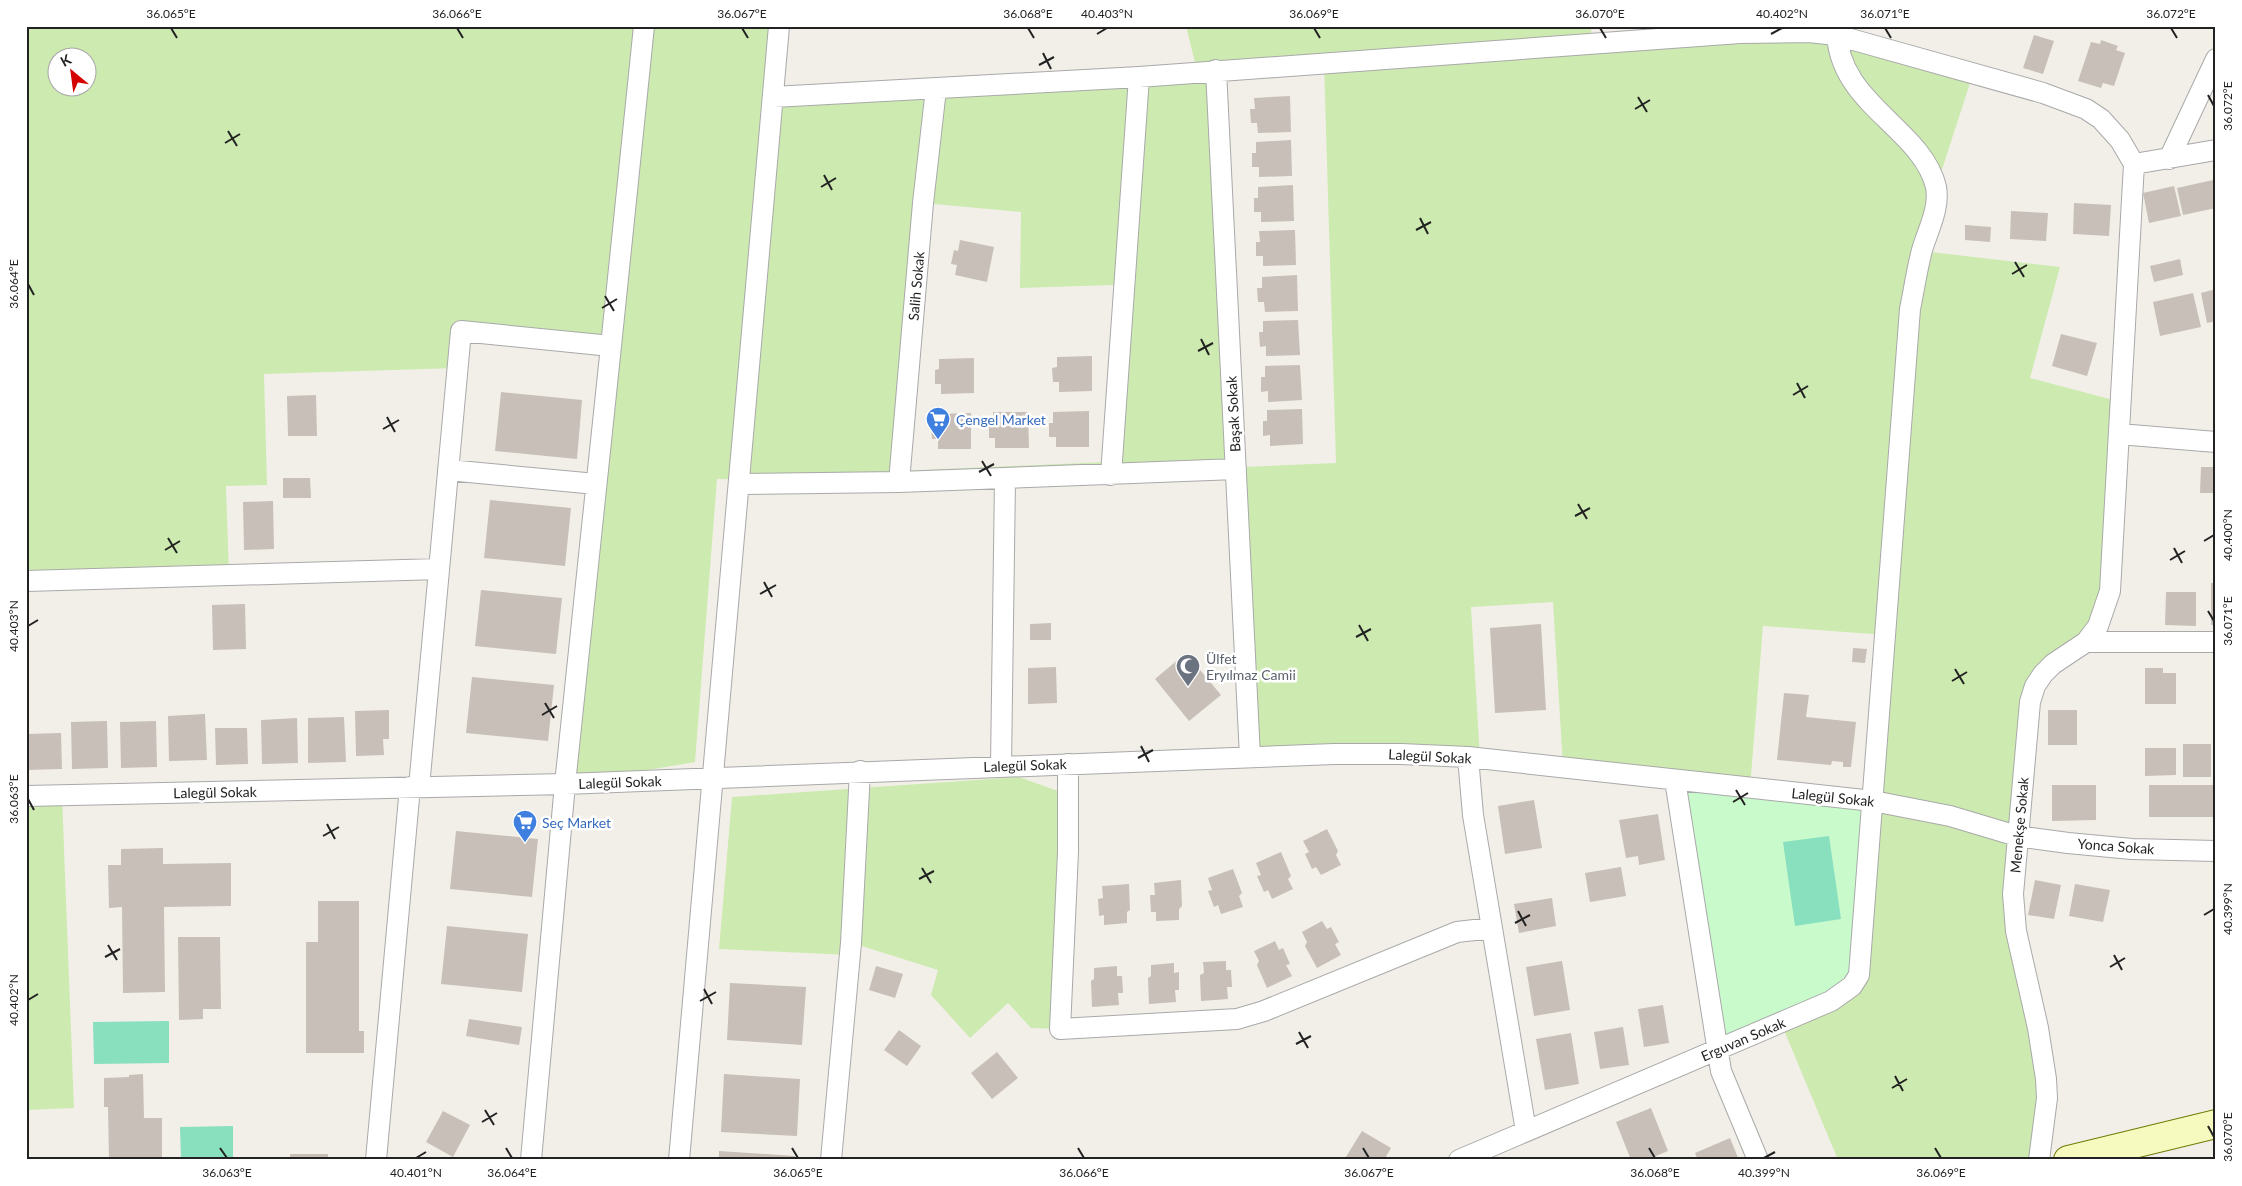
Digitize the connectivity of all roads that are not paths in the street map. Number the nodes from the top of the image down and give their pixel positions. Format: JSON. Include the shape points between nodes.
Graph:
{"nodes":[{"id":1,"x":644,"y":26,"type":"edge"},
{"id":2,"x":779,"y":26,"type":"edge"},
{"id":3,"x":1836,"y":31,"type":"edge"},
{"id":4,"x":2216,"y":59,"type":"edge"},
{"id":5,"x":1216,"y":70,"type":"junction"},
{"id":6,"x":1139,"y":77,"type":"junction"},
{"id":7,"x":936,"y":89,"type":"junction"},
{"id":8,"x":773,"y":97,"type":"junction"},
{"id":9,"x":2216,"y":150,"type":"edge"},
{"id":10,"x":2169,"y":159,"type":"junction"},
{"id":11,"x":2134,"y":164,"type":"junction"},
{"id":12,"x":611,"y":346,"type":"junction"},
{"id":13,"x":2119,"y":434,"type":"junction"},
{"id":14,"x":2216,"y":442,"type":"edge"},
{"id":15,"x":1236,"y":469,"type":"junction"},
{"id":16,"x":448,"y":470,"type":"junction"},
{"id":17,"x":1111,"y":474,"type":"junction"},
{"id":18,"x":1005,"y":478,"type":"junction"},
{"id":19,"x":899,"y":482,"type":"junction"},
{"id":20,"x":596,"y":484,"type":"junction"},
{"id":21,"x":739,"y":484,"type":"junction"},
{"id":22,"x":439,"y":569,"type":"junction"},
{"id":23,"x":26,"y":582,"type":"edge"},
{"id":24,"x":2086,"y":642,"type":"junction"},
{"id":25,"x":2216,"y":642,"type":"edge"},
{"id":26,"x":1250,"y":757,"type":"junction"},
{"id":27,"x":1468,"y":757,"type":"junction"},
{"id":28,"x":1068,"y":764,"type":"junction"},
{"id":29,"x":1001,"y":766,"type":"junction"},
{"id":30,"x":860,"y":772,"type":"junction"},
{"id":31,"x":713,"y":778,"type":"junction"},
{"id":32,"x":1675,"y":780,"type":"junction"},
{"id":33,"x":565,"y":784,"type":"junction"},
{"id":34,"x":414,"y":787,"type":"junction"},
{"id":35,"x":26,"y":796,"type":"edge"},
{"id":36,"x":1872,"y":801,"type":"junction"},
{"id":37,"x":2017,"y":836,"type":"junction"},
{"id":38,"x":2216,"y":851,"type":"edge"},
{"id":39,"x":1492,"y":928,"type":"junction"},
{"id":40,"x":1718,"y":1050,"type":"junction"},
{"id":41,"x":2216,"y":1124,"type":"edge"},
{"id":42,"x":1526,"y":1131,"type":"junction"},
{"id":43,"x":376,"y":1160,"type":"edge"},
{"id":44,"x":531,"y":1160,"type":"edge"},
{"id":45,"x":679,"y":1160,"type":"edge"},
{"id":46,"x":831,"y":1160,"type":"edge"},
{"id":47,"x":1459,"y":1160,"type":"edge"},
{"id":48,"x":1758,"y":1160,"type":"edge"},
{"id":49,"x":2039,"y":1160,"type":"edge"},
{"id":50,"x":2068,"y":1160,"type":"edge"}],
"edges":[{"from":1,"to":12,"type":"street"},
{"from":2,"to":8,"type":"street"},
{"from":3,"to":5,"type":"street","via":[[1740,33]]},
{"from":3,"to":11,"type":"street","via":[[2043,93],[2086,110],[2111,128]]},
{"from":3,"to":36,"type":"street","name":"Erguvan Sokak","via":[[1850,76],[1868,103],[1920,156],[1930,170],[1936,195],[1910,309]]},
{"from":4,"to":10,"type":"street"},
{"from":5,"to":6,"type":"street"},
{"from":5,"to":15,"type":"street","name":"Başak Sokak"},
{"from":6,"to":7,"type":"street"},
{"from":6,"to":17,"type":"street"},
{"from":7,"to":8,"type":"street"},
{"from":7,"to":19,"type":"street","name":"Salih Sokak"},
{"from":8,"to":21,"type":"street"},
{"from":9,"to":10,"type":"street"},
{"from":10,"to":11,"type":"street"},
{"from":11,"to":13,"type":"street"},
{"from":12,"to":16,"type":"street","via":[[461,331]]},
{"from":12,"to":20,"type":"street"},
{"from":13,"to":14,"type":"street"},
{"from":13,"to":24,"type":"street","via":[[2110,591],[2098,626]]},
{"from":15,"to":17,"type":"street"},
{"from":15,"to":26,"type":"street","name":"Başak Sokak"},
{"from":16,"to":20,"type":"street"},
{"from":16,"to":22,"type":"street"},
{"from":17,"to":18,"type":"street"},
{"from":18,"to":19,"type":"street"},
{"from":18,"to":29,"type":"street"},
{"from":19,"to":21,"type":"street"},
{"from":20,"to":33,"type":"street"},
{"from":21,"to":31,"type":"street"},
{"from":22,"to":23,"type":"street"},
{"from":22,"to":34,"type":"street"},
{"from":24,"to":25,"type":"street"},
{"from":24,"to":37,"type":"street","name":"Menekşe Sokak","via":[[2054,664],[2035,686],[2030,702]]},
{"from":26,"to":27,"type":"street","name":"Lalegül Sokak","via":[[1392,754]]},
{"from":26,"to":28,"type":"street","name":"Lalegül Sokak"},
{"from":27,"to":32,"type":"street","name":"Lalegül Sokak"},
{"from":27,"to":39,"type":"street","via":[[1473,815]]},
{"from":28,"to":29,"type":"street","name":"Lalegül Sokak"},
{"from":28,"to":39,"type":"street","via":[[1068,852],[1060,1029],[1236,1019],[1264,1011],[1457,932]]},
{"from":29,"to":30,"type":"street","name":"Lalegül Sokak"},
{"from":30,"to":31,"type":"street","name":"Lalegül Sokak"},
{"from":30,"to":46,"type":"street","via":[[851,943]]},
{"from":31,"to":33,"type":"street","name":"Lalegül Sokak"},
{"from":31,"to":45,"type":"street"},
{"from":32,"to":36,"type":"street","name":"Lalegül Sokak"},
{"from":32,"to":40,"type":"street"},
{"from":33,"to":34,"type":"street","name":"Lalegül Sokak"},
{"from":33,"to":44,"type":"street"},
{"from":34,"to":35,"type":"street","name":"Lalegül Sokak"},
{"from":34,"to":43,"type":"street"},
{"from":36,"to":37,"type":"street","name":"Lalegül Sokak","via":[[1950,816]]},
{"from":36,"to":40,"type":"street","name":"Erguvan Sokak","via":[[1859,975],[1852,986],[1831,1001]]},
{"from":37,"to":38,"type":"street","name":"Yonca Sokak","via":[[2132,849]]},
{"from":37,"to":49,"type":"street","name":"Menekşe Sokak","via":[[2013,894],[2016,932],[2046,1079]]},
{"from":39,"to":42,"type":"street"},
{"from":40,"to":42,"type":"street","name":"Erguvan Sokak"},
{"from":40,"to":48,"type":"street","via":[[1721,1071]]},
{"from":41,"to":50,"type":"street"},
{"from":42,"to":47,"type":"street","name":"Erguvan Sokak"}]}
